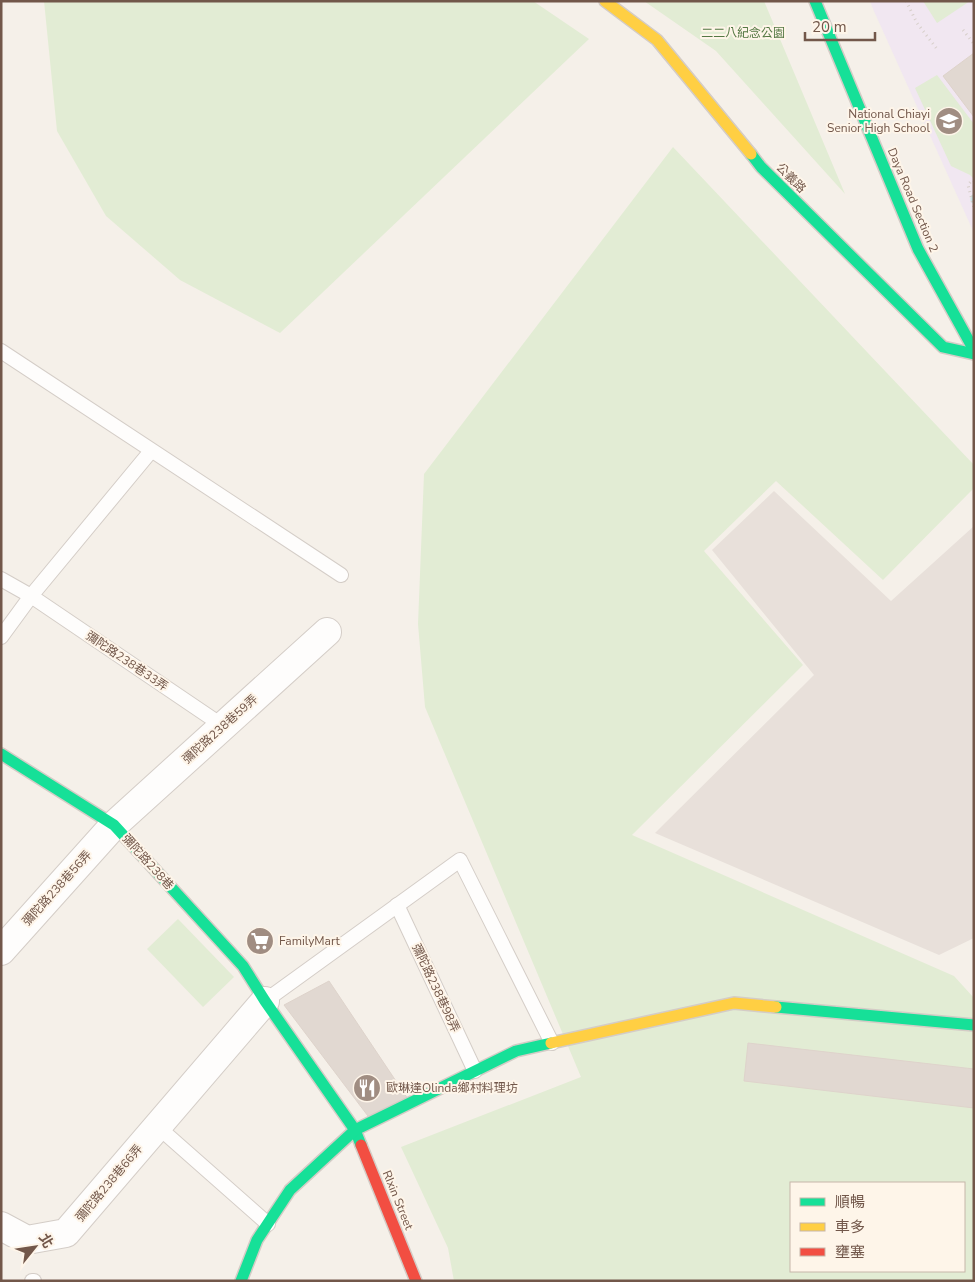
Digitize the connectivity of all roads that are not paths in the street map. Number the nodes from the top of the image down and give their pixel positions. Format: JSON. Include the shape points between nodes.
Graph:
{"nodes":[{"id":1,"x":605,"y":1,"type":"edge"},
{"id":2,"x":814,"y":1,"type":"edge"},
{"id":3,"x":974,"y":350,"type":"edge"},
{"id":4,"x":1,"y":351,"type":"edge"},
{"id":5,"x":974,"y":354,"type":"edge"},
{"id":6,"x":151,"y":451,"type":"junction"},
{"id":7,"x":341,"y":575,"type":"dead end"},
{"id":8,"x":1,"y":579,"type":"edge"},
{"id":9,"x":31,"y":596,"type":"junction"},
{"id":10,"x":327,"y":632,"type":"dead end"},
{"id":11,"x":1,"y":637,"type":"edge"},
{"id":12,"x":223,"y":726,"type":"junction"},
{"id":13,"x":1,"y":754,"type":"edge"},
{"id":14,"x":114,"y":825,"type":"junction"},
{"id":15,"x":398,"y":905,"type":"junction"},
{"id":16,"x":1,"y":950,"type":"edge"},
{"id":17,"x":265,"y":1001,"type":"junction"},
{"id":18,"x":974,"y":1025,"type":"edge"},
{"id":19,"x":552,"y":1043,"type":"junction"},
{"id":20,"x":475,"y":1071,"type":"junction"},
{"id":21,"x":157,"y":1126,"type":"junction"},
{"id":22,"x":355,"y":1130,"type":"junction"},
{"id":23,"x":268,"y":1224,"type":"junction"},
{"id":24,"x":1,"y":1226,"type":"edge"},
{"id":25,"x":241,"y":1281,"type":"edge"},
{"id":26,"x":416,"y":1281,"type":"edge"}],
"edges":[{"from":1,"to":5,"type":"street","name":"公義路","via":[[658,40],[761,168],[943,347]]},
{"from":2,"to":3,"type":"street","name":"Daya Road Section 2","via":[[918,249]]},
{"from":4,"to":6,"type":"lane"},
{"from":6,"to":7,"type":"lane"},
{"from":6,"to":9,"type":"lane"},
{"from":8,"to":9,"type":"lane","name":"彌陀路238巷33弄"},
{"from":9,"to":11,"type":"lane"},
{"from":9,"to":12,"type":"lane","name":"彌陀路238巷33弄"},
{"from":10,"to":12,"type":"street","name":"彌陀路238巷59弄"},
{"from":12,"to":14,"type":"street","name":"彌陀路238巷59弄"},
{"from":13,"to":14,"type":"street","name":"彌陀路238巷"},
{"from":14,"to":16,"type":"street","name":"彌陀路238巷56弄"},
{"from":14,"to":17,"type":"street","name":"彌陀路238巷","via":[[243,966]]},
{"from":15,"to":17,"type":"lane"},
{"from":15,"to":19,"type":"lane","via":[[460,860]]},
{"from":15,"to":20,"type":"lane","name":"彌陀路238巷98弄"},
{"from":17,"to":21,"type":"street","name":"彌陀路238巷66弄"},
{"from":17,"to":22,"type":"street","name":"彌陀路238巷"},
{"from":18,"to":19,"type":"street","via":[[734,1003]]},
{"from":19,"to":20,"type":"street","via":[[516,1051]]},
{"from":20,"to":22,"type":"street"},
{"from":21,"to":23,"type":"lane"},
{"from":21,"to":24,"type":"street","name":"彌陀路238巷66弄","via":[[66,1233],[27,1240]]},
{"from":22,"to":23,"type":"street","via":[[290,1190]]},
{"from":22,"to":26,"type":"street","name":"RIxin Street"},
{"from":23,"to":25,"type":"street","via":[[257,1240]]}]}
